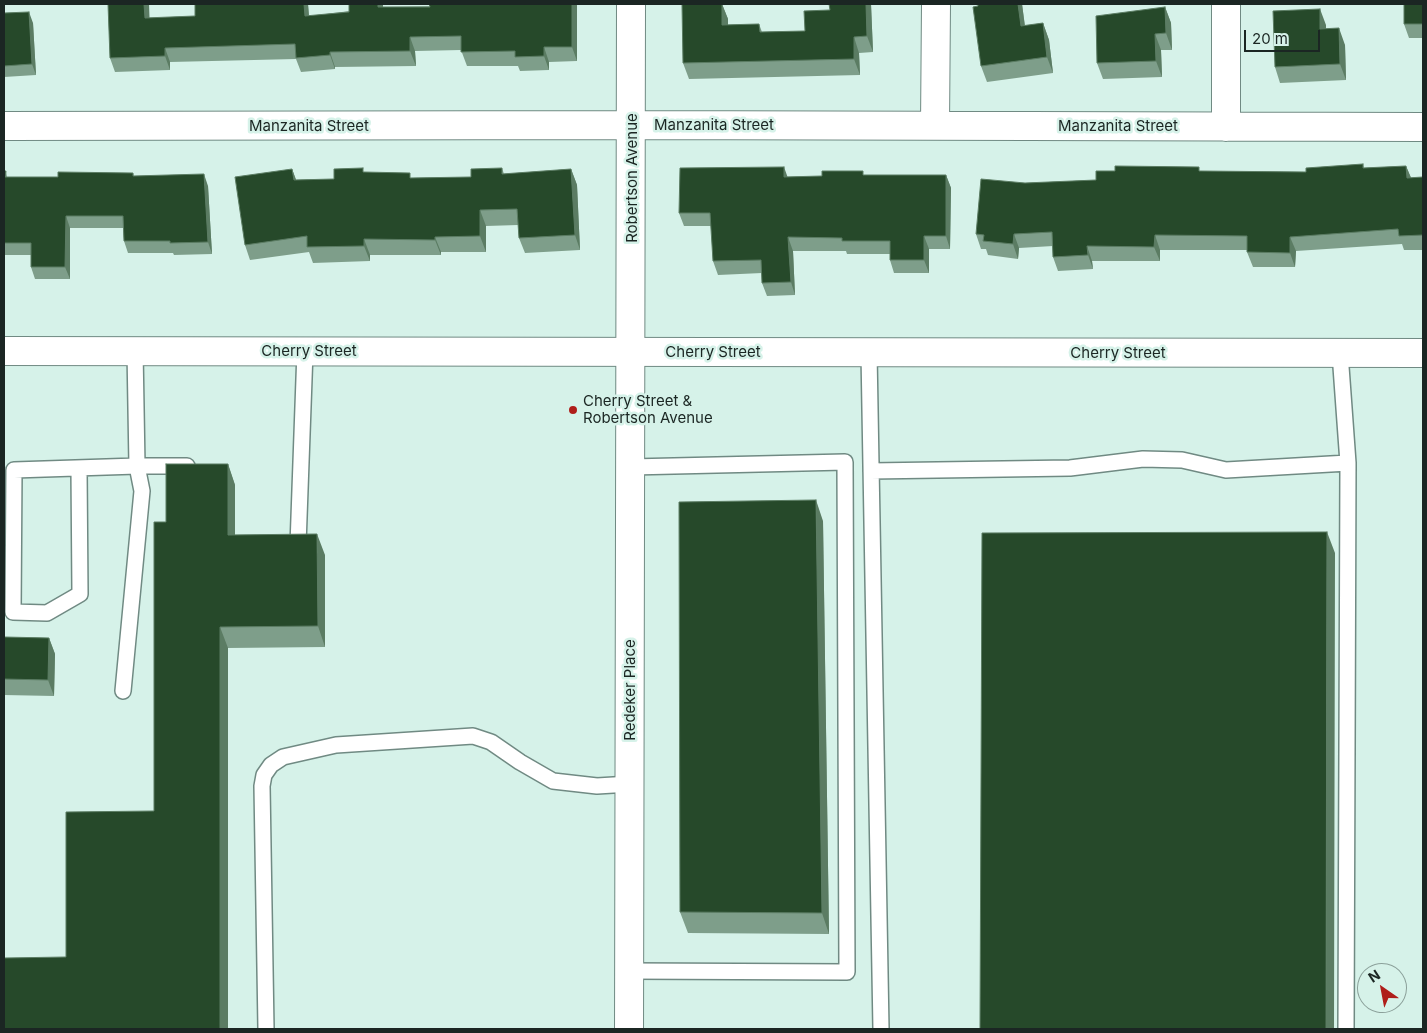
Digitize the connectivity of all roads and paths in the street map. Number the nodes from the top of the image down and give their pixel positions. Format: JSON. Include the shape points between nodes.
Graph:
{"nodes":[{"id":1,"x":631,"y":4,"type":"edge"},
{"id":2,"x":936,"y":4,"type":"edge"},
{"id":3,"x":1226,"y":4,"type":"edge"},
{"id":4,"x":632,"y":125,"type":"junction"},
{"id":5,"x":4,"y":126,"type":"edge"},
{"id":6,"x":935,"y":126,"type":"junction"},
{"id":7,"x":1226,"y":127,"type":"junction"},
{"id":8,"x":1423,"y":127,"type":"edge"},
{"id":9,"x":135,"y":350,"type":"junction"},
{"id":10,"x":4,"y":351,"type":"edge"},
{"id":11,"x":305,"y":351,"type":"junction"},
{"id":12,"x":632,"y":352,"type":"junction"},
{"id":13,"x":869,"y":353,"type":"junction"},
{"id":14,"x":1340,"y":353,"type":"junction"},
{"id":15,"x":1423,"y":353,"type":"edge"},
{"id":16,"x":1348,"y":463,"type":"junction"},
{"id":17,"x":204,"y":465,"type":"edge"},
{"id":18,"x":137,"y":466,"type":"junction"},
{"id":19,"x":631,"y":467,"type":"junction"},
{"id":20,"x":79,"y":469,"type":"junction"},
{"id":21,"x":871,"y":471,"type":"junction"},
{"id":22,"x":298,"y":545,"type":"edge"},
{"id":23,"x":124,"y":691,"type":"dead end"},
{"id":24,"x":630,"y":784,"type":"junction"},
{"id":25,"x":630,"y":972,"type":"junction"},
{"id":26,"x":266,"y":1029,"type":"edge"},
{"id":27,"x":629,"y":1029,"type":"edge"},
{"id":28,"x":881,"y":1029,"type":"edge"},
{"id":29,"x":1346,"y":1029,"type":"edge"}],
"edges":[{"from":1,"to":4,"type":"street","name":"Robertson Avenue"},
{"from":2,"to":6,"type":"street"},
{"from":3,"to":7,"type":"street"},
{"from":4,"to":5,"type":"street","name":"Manzanita Street"},
{"from":4,"to":6,"type":"street","name":"Manzanita Street"},
{"from":4,"to":12,"type":"street","name":"Robertson Avenue"},
{"from":6,"to":7,"type":"street","name":"Manzanita Street"},
{"from":7,"to":8,"type":"street","name":"Manzanita Street"},
{"from":9,"to":10,"type":"street","name":"Cherry Street"},
{"from":9,"to":11,"type":"street","name":"Cherry Street"},
{"from":9,"to":18,"type":"lane"},
{"from":11,"to":12,"type":"street","name":"Cherry Street"},
{"from":11,"to":22,"type":"lane"},
{"from":12,"to":13,"type":"street","name":"Cherry Street"},
{"from":12,"to":19,"type":"street","name":"Redeker Place"},
{"from":13,"to":14,"type":"street","name":"Cherry Street"},
{"from":13,"to":21,"type":"lane"},
{"from":14,"to":15,"type":"street","name":"Cherry Street"},
{"from":14,"to":16,"type":"lane"},
{"from":16,"to":21,"type":"lane","via":[[1226,470],[1182,460],[1143,459],[1070,468]]},
{"from":16,"to":29,"type":"lane"},
{"from":17,"to":18,"type":"lane"},
{"from":18,"to":20,"type":"lane"},
{"from":18,"to":23,"type":"lane","via":[[142,491]]},
{"from":19,"to":24,"type":"street","name":"Redeker Place"},
{"from":19,"to":25,"type":"lane","via":[[845,462],[847,972]]},
{"from":20,"to":20,"type":"lane","via":[[14,470],[13,612],[47,613],[80,594]]},
{"from":21,"to":28,"type":"lane"},
{"from":24,"to":25,"type":"street","name":"Redeker Place"},
{"from":24,"to":26,"type":"lane","via":[[597,786],[553,781],[491,742],[473,736],[336,745],[283,757],[271,765],[262,786]]},
{"from":25,"to":27,"type":"street","name":"Redeker Place"}]}
